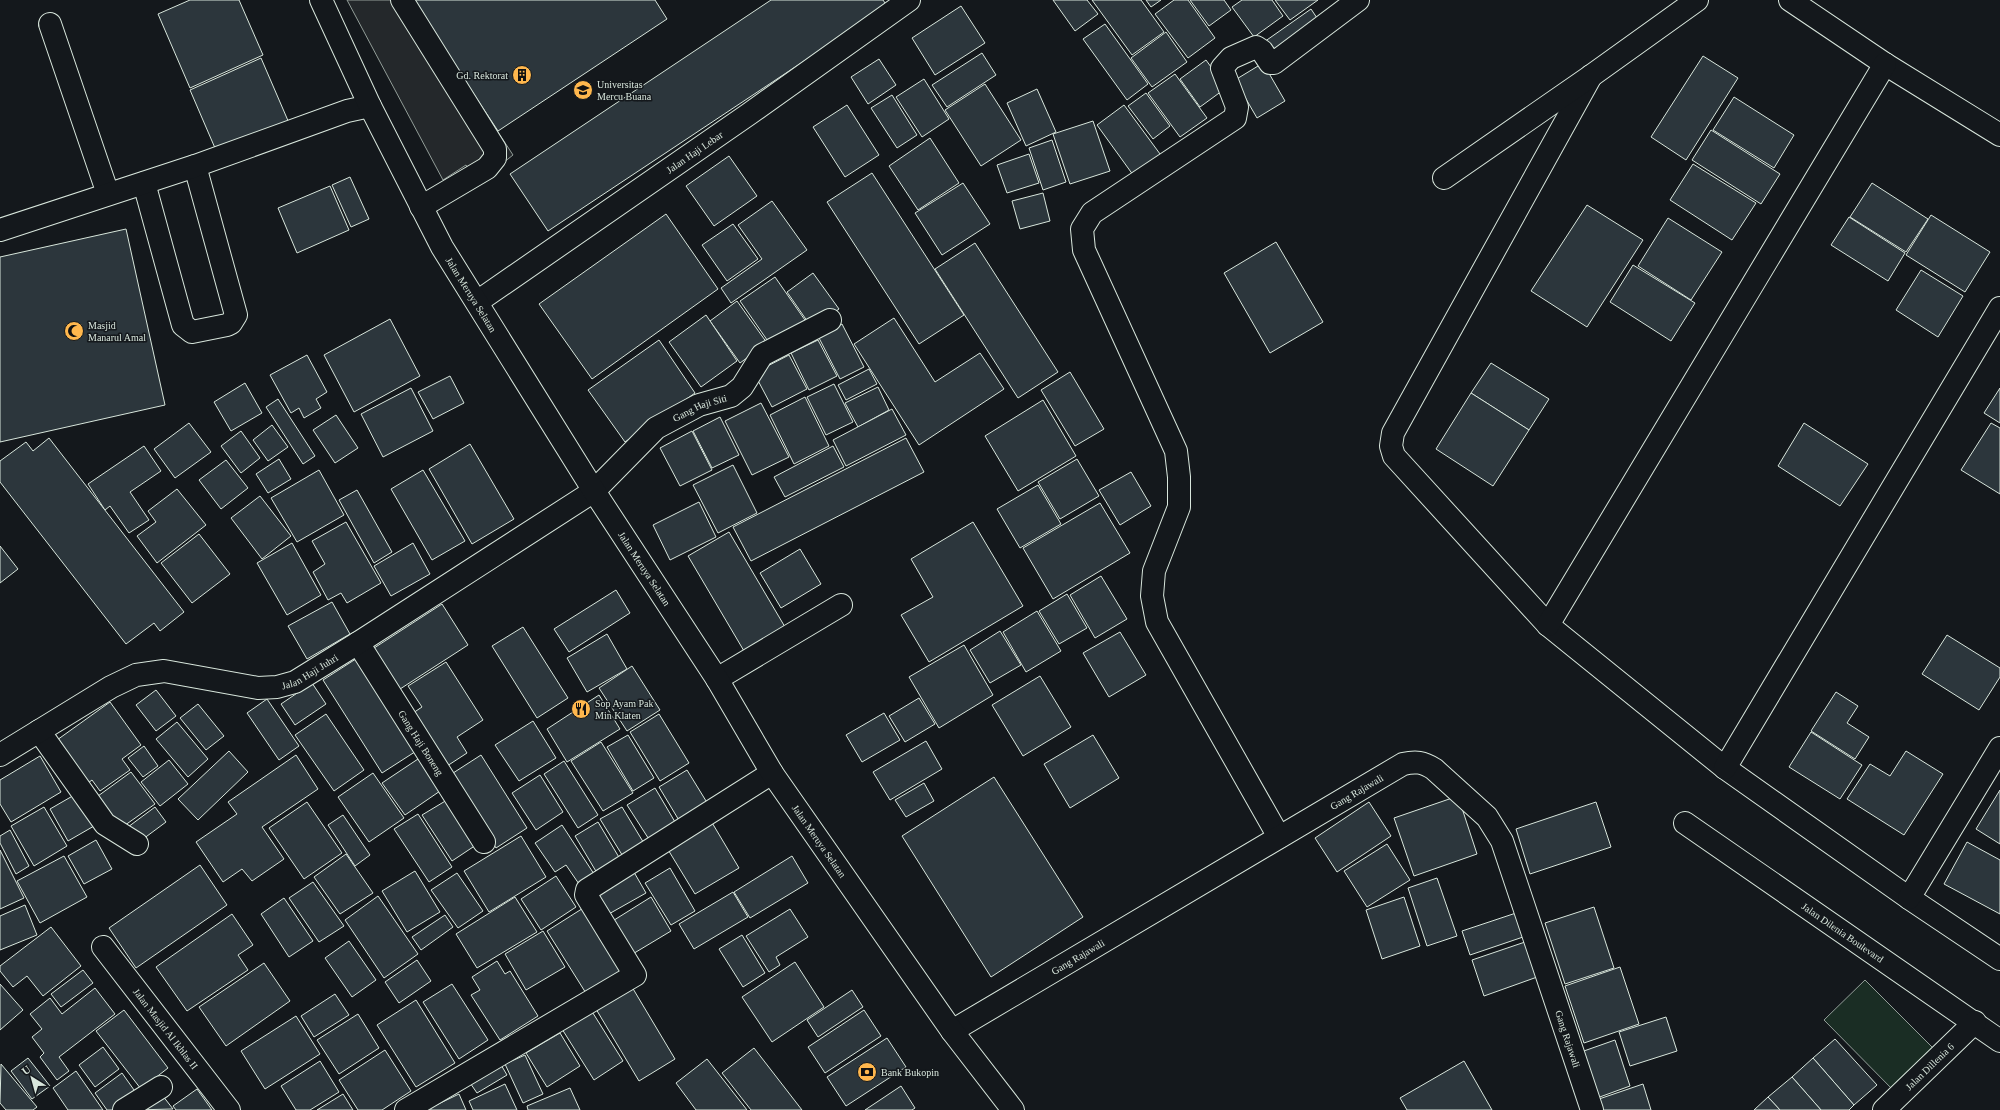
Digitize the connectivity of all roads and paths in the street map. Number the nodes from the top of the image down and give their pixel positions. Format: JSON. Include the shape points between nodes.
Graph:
{"nodes":[{"id":1,"x":321,"y":0,"type":"edge"},
{"id":2,"x":402,"y":0,"type":"edge"},
{"id":3,"x":909,"y":0,"type":"edge"},
{"id":4,"x":1358,"y":0,"type":"edge"},
{"id":5,"x":1697,"y":0,"type":"edge"},
{"id":6,"x":1790,"y":0,"type":"edge"},
{"id":7,"x":50,"y":24,"type":"dead end"},
{"id":8,"x":1884,"y":64,"type":"junction"},
{"id":9,"x":1591,"y":76,"type":"junction"},
{"id":10,"x":370,"y":106,"type":"junction"},
{"id":11,"x":2000,"y":135,"type":"edge"},
{"id":12,"x":195,"y":166,"type":"junction"},
{"id":13,"x":1444,"y":178,"type":"dead end"},
{"id":14,"x":144,"y":182,"type":"junction"},
{"id":15,"x":108,"y":194,"type":"junction"},
{"id":16,"x":421,"y":207,"type":"junction"},
{"id":17,"x":0,"y":230,"type":"edge"},
{"id":18,"x":477,"y":302,"type":"junction"},
{"id":19,"x":2000,"y":308,"type":"edge"},
{"id":20,"x":830,"y":320,"type":"dead end"},
{"id":21,"x":594,"y":491,"type":"junction"},
{"id":22,"x":841,"y":605,"type":"dead end"},
{"id":23,"x":1548,"y":625,"type":"junction"},
{"id":24,"x":358,"y":643,"type":"junction"},
{"id":25,"x":717,"y":679,"type":"junction"},
{"id":26,"x":39,"y":731,"type":"junction"},
{"id":27,"x":2000,"y":748,"type":"edge"},
{"id":28,"x":0,"y":755,"type":"edge"},
{"id":29,"x":1725,"y":768,"type":"junction"},
{"id":30,"x":772,"y":774,"type":"junction"},
{"id":31,"x":1685,"y":824,"type":"dead end"},
{"id":32,"x":1279,"y":838,"type":"junction"},
{"id":33,"x":484,"y":842,"type":"dead end"},
{"id":34,"x":138,"y":844,"type":"dead end"},
{"id":35,"x":1909,"y":898,"type":"junction"},
{"id":36,"x":103,"y":947,"type":"dead end"},
{"id":37,"x":2000,"y":959,"type":"edge"},
{"id":38,"x":1975,"y":1022,"type":"junction"},
{"id":39,"x":952,"y":1031,"type":"junction"},
{"id":40,"x":2000,"y":1041,"type":"edge"},
{"id":41,"x":161,"y":1087,"type":"dead end"},
{"id":42,"x":124,"y":1110,"type":"edge"},
{"id":43,"x":229,"y":1110,"type":"edge"},
{"id":44,"x":406,"y":1110,"type":"edge"},
{"id":45,"x":1013,"y":1110,"type":"edge"},
{"id":46,"x":1592,"y":1110,"type":"edge"},
{"id":47,"x":1884,"y":1110,"type":"edge"}],
"edges":[{"from":1,"to":10,"type":"street","name":"Jalan Meruya Selatan"},
{"from":2,"to":16,"type":"street","via":[[495,149],[495,158],[486,168]]},
{"from":3,"to":18,"type":"street","name":"Jalan Haji Lebar"},
{"from":4,"to":32,"type":"street","via":[[1274,63],[1270,63],[1256,47],[1231,58],[1222,68],[1237,107],[1235,118],[1092,214],[1082,229],[1084,250],[1176,451],[1179,507],[1154,571],[1152,596],[1157,622]]},
{"from":5,"to":9,"type":"street"},
{"from":6,"to":8,"type":"street"},
{"from":7,"to":15,"type":"street"},
{"from":8,"to":11,"type":"street"},
{"from":8,"to":23,"type":"street"},
{"from":9,"to":13,"type":"street"},
{"from":9,"to":23,"type":"street","via":[[1393,433],[1390,446],[1394,456]]},
{"from":10,"to":12,"type":"street","via":[[346,111]]},
{"from":10,"to":16,"type":"street","name":"Jalan Meruya Selatan"},
{"from":12,"to":14,"type":"street"},
{"from":12,"to":14,"type":"street","via":[[236,315],[227,325],[192,332],[183,325]]},
{"from":14,"to":15,"type":"street"},
{"from":15,"to":17,"type":"street"},
{"from":16,"to":18,"type":"street","name":"Jalan Meruya Selatan","via":[[442,247]]},
{"from":18,"to":21,"type":"street","name":"Jalan Meruya Selatan"},
{"from":19,"to":29,"type":"street"},
{"from":20,"to":21,"type":"street","name":"Gang Haji Siti","via":[[762,355],[742,387],[731,396],[699,405],[656,428]]},
{"from":21,"to":24,"type":"street","name":"Jalan Haji Juhri"},
{"from":21,"to":25,"type":"street","name":"Jalan Meruya Selatan"},
{"from":22,"to":25,"type":"street"},
{"from":23,"to":29,"type":"street"},
{"from":24,"to":26,"type":"street","name":"Jalan Haji Juhri","via":[[295,682],[277,687],[258,688],[164,671],[136,675],[111,687]]},
{"from":24,"to":33,"type":"street","name":"Gang Haji Boneng"},
{"from":25,"to":30,"type":"street","name":"Jalan Meruya Selatan"},
{"from":26,"to":28,"type":"street","name":"Jalan Haji Juhri"},
{"from":26,"to":34,"type":"street","via":[[105,824]]},
{"from":27,"to":35,"type":"street"},
{"from":29,"to":35,"type":"street"},
{"from":30,"to":39,"type":"street","name":"Jalan Meruya Selatan"},
{"from":30,"to":44,"type":"street","via":[[587,890],[586,895],[635,975]]},
{"from":31,"to":38,"type":"street","name":"Jalan Dilenia Boulevard"},
{"from":32,"to":39,"type":"street","name":"Gang Rajawali"},
{"from":32,"to":46,"type":"street","name":"Gang Rajawali","via":[[1403,764],[1413,761],[1424,763],[1434,769],[1487,817],[1502,841]]},
{"from":35,"to":37,"type":"street"},
{"from":36,"to":43,"type":"street","name":"Jalan Masjid Al Ikhlas II"},
{"from":38,"to":40,"type":"street","name":"Jalan Dilenia Boulevard"},
{"from":38,"to":47,"type":"street","name":"Jalan Dillenia 6"},
{"from":39,"to":45,"type":"street","name":"Jalan Meruya Selatan"},
{"from":41,"to":42,"type":"street"}]}
